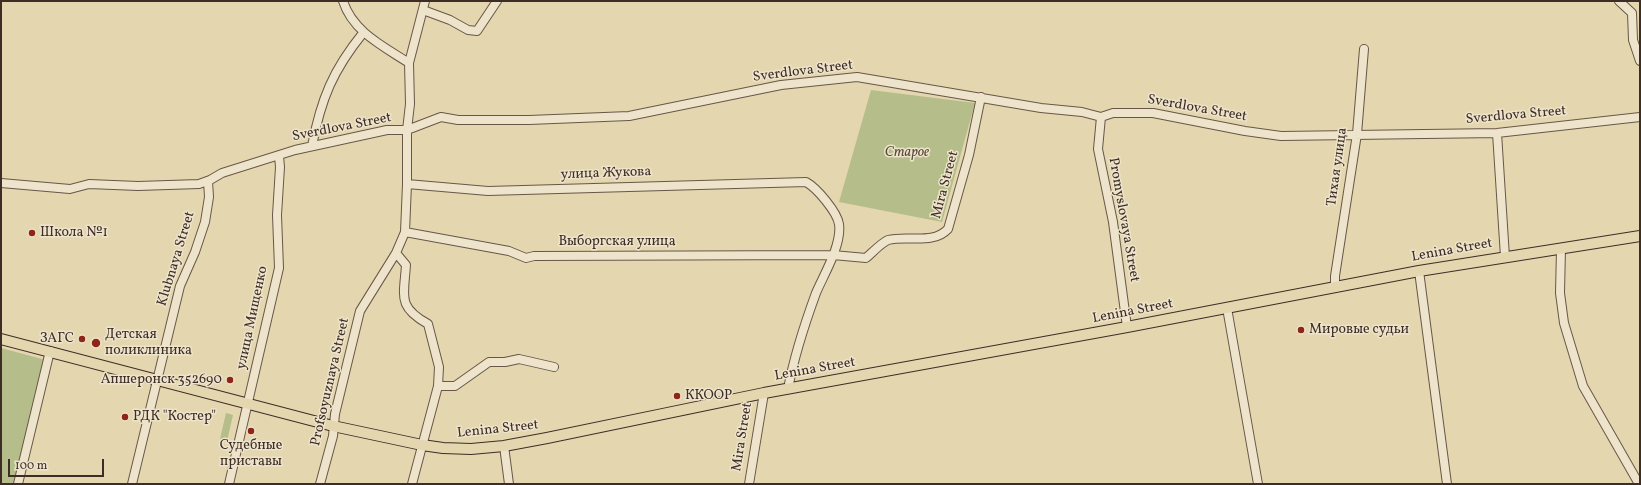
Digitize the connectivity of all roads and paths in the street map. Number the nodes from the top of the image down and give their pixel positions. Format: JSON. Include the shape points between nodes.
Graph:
{"nodes":[{"id":1,"x":343,"y":1,"type":"edge"},
{"id":2,"x":425,"y":1,"type":"edge"},
{"id":3,"x":497,"y":1,"type":"edge"},
{"id":4,"x":1619,"y":1,"type":"edge"},
{"id":5,"x":423,"y":10,"type":"junction"},
{"id":6,"x":363,"y":33,"type":"junction"},
{"id":7,"x":1364,"y":48,"type":"dead end"},
{"id":8,"x":1640,"y":61,"type":"edge"},
{"id":9,"x":409,"y":63,"type":"junction"},
{"id":10,"x":981,"y":97,"type":"junction"},
{"id":11,"x":1101,"y":117,"type":"junction"},
{"id":12,"x":1640,"y":117,"type":"edge"},
{"id":13,"x":407,"y":130,"type":"junction"},
{"id":14,"x":1497,"y":133,"type":"junction"},
{"id":15,"x":1357,"y":134,"type":"junction"},
{"id":16,"x":312,"y":146,"type":"junction"},
{"id":17,"x":279,"y":156,"type":"junction"},
{"id":18,"x":208,"y":181,"type":"junction"},
{"id":19,"x":1,"y":183,"type":"edge"},
{"id":20,"x":408,"y":184,"type":"junction"},
{"id":21,"x":405,"y":232,"type":"junction"},
{"id":22,"x":1640,"y":236,"type":"edge"},
{"id":23,"x":1561,"y":249,"type":"junction"},
{"id":24,"x":396,"y":253,"type":"junction"},
{"id":25,"x":833,"y":255,"type":"junction"},
{"id":26,"x":1505,"y":257,"type":"junction"},
{"id":27,"x":1419,"y":271,"type":"junction"},
{"id":28,"x":1335,"y":288,"type":"junction"},
{"id":29,"x":1226,"y":308,"type":"junction"},
{"id":30,"x":1127,"y":327,"type":"junction"},
{"id":31,"x":1,"y":339,"type":"edge"},
{"id":32,"x":50,"y":351,"type":"junction"},
{"id":33,"x":554,"y":367,"type":"dead end"},
{"id":34,"x":157,"y":379,"type":"junction"},
{"id":35,"x":438,"y":386,"type":"junction"},
{"id":36,"x":788,"y":389,"type":"junction"},
{"id":37,"x":764,"y":393,"type":"junction"},
{"id":38,"x":248,"y":402,"type":"junction"},
{"id":39,"x":333,"y":426,"type":"junction"},
{"id":40,"x":422,"y":445,"type":"junction"},
{"id":41,"x":504,"y":446,"type":"junction"},
{"id":42,"x":18,"y":484,"type":"edge"},
{"id":43,"x":132,"y":484,"type":"edge"},
{"id":44,"x":230,"y":484,"type":"edge"},
{"id":45,"x":320,"y":484,"type":"edge"},
{"id":46,"x":412,"y":484,"type":"edge"},
{"id":47,"x":510,"y":484,"type":"edge"},
{"id":48,"x":748,"y":484,"type":"edge"},
{"id":49,"x":1258,"y":484,"type":"edge"},
{"id":50,"x":1447,"y":484,"type":"edge"},
{"id":51,"x":1639,"y":484,"type":"edge"}],
"edges":[{"from":1,"to":6,"type":"street","via":[[351,18]]},
{"from":2,"to":5,"type":"street","name":"Profsoyuznaya Street"},
{"from":3,"to":5,"type":"street","via":[[477,31],[468,30]]},
{"from":4,"to":8,"type":"street","via":[[1632,13],[1633,40]]},
{"from":5,"to":9,"type":"street","name":"Profsoyuznaya Street"},
{"from":6,"to":9,"type":"street"},
{"from":6,"to":16,"type":"street","via":[[330,82],[316,124]]},
{"from":7,"to":15,"type":"street","name":"Тихая улица"},
{"from":9,"to":13,"type":"street","name":"Profsoyuznaya Street","via":[[410,104]]},
{"from":10,"to":11,"type":"street","name":"Sverdlova Street"},
{"from":10,"to":13,"type":"street","name":"Sverdlova Street","via":[[857,77],[781,85],[629,116],[529,120],[458,120],[441,117]]},
{"from":10,"to":25,"type":"street","name":"Mira Street","via":[[948,229],[943,234],[926,238],[887,240],[866,258]]},
{"from":11,"to":15,"type":"street","name":"Sverdlova Street","via":[[1113,113],[1153,112],[1282,136]]},
{"from":11,"to":30,"type":"street","name":"Promyslovaya Street","via":[[1098,149],[1113,222]]},
{"from":12,"to":14,"type":"street","name":"Sverdlova Street"},
{"from":13,"to":16,"type":"street","name":"Sverdlova Street","via":[[387,130]]},
{"from":13,"to":20,"type":"street","name":"Profsoyuznaya Street"},
{"from":14,"to":15,"type":"street","name":"Sverdlova Street"},
{"from":14,"to":26,"type":"street"},
{"from":15,"to":28,"type":"street","name":"Тихая улица"},
{"from":16,"to":17,"type":"street","name":"Sverdlova Street"},
{"from":17,"to":18,"type":"street","name":"Sverdlova Street","via":[[222,173]]},
{"from":17,"to":38,"type":"street","name":"улица Мищенко","via":[[279,268]]},
{"from":18,"to":19,"type":"street","name":"Sverdlova Street","via":[[199,184],[138,186],[89,184],[70,189]]},
{"from":18,"to":34,"type":"street","name":"Klubnaya Street","via":[[209,197],[204,222],[195,252],[180,286]]},
{"from":20,"to":21,"type":"street","name":"Profsoyuznaya Street"},
{"from":20,"to":25,"type":"street","name":"улица Жукова","via":[[488,191],[806,182],[814,187],[839,222],[840,233]]},
{"from":21,"to":24,"type":"street","name":"Profsoyuznaya Street"},
{"from":21,"to":25,"type":"street","name":"Выборгская улица","via":[[509,251],[526,258]]},
{"from":22,"to":23,"type":"main road","name":"Lenina Street"},
{"from":23,"to":26,"type":"main road","name":"Lenina Street"},
{"from":23,"to":51,"type":"street","via":[[1560,293],[1564,323],[1583,386]]},
{"from":24,"to":35,"type":"street","via":[[406,265],[404,298],[407,309],[428,324],[439,367]]},
{"from":24,"to":39,"type":"street","name":"Profsoyuznaya Street","via":[[360,311]]},
{"from":25,"to":36,"type":"street","via":[[816,294]]},
{"from":26,"to":27,"type":"main road","name":"Lenina Street"},
{"from":27,"to":28,"type":"main road","name":"Lenina Street"},
{"from":27,"to":50,"type":"street"},
{"from":28,"to":29,"type":"main road","name":"Lenina Street"},
{"from":29,"to":30,"type":"main road","name":"Lenina Street"},
{"from":29,"to":49,"type":"street"},
{"from":30,"to":36,"type":"main road","name":"Lenina Street"},
{"from":31,"to":32,"type":"main road","name":"Lenina Street"},
{"from":32,"to":34,"type":"main road","name":"Lenina Street"},
{"from":32,"to":42,"type":"street"},
{"from":33,"to":35,"type":"street","via":[[519,359],[489,362],[455,386]]},
{"from":34,"to":38,"type":"main road","name":"Lenina Street"},
{"from":34,"to":43,"type":"street","name":"Klubnaya Street"},
{"from":35,"to":40,"type":"street"},
{"from":36,"to":37,"type":"main road","name":"Lenina Street"},
{"from":37,"to":41,"type":"main road","name":"Lenina Street"},
{"from":37,"to":48,"type":"street","name":"Mira Street"},
{"from":38,"to":39,"type":"main road","name":"Lenina Street"},
{"from":38,"to":44,"type":"street","name":"улица Мищенко"},
{"from":39,"to":40,"type":"main road","name":"Lenina Street"},
{"from":39,"to":45,"type":"street","name":"Profsoyuznaya Street","via":[[333,436]]},
{"from":40,"to":41,"type":"main road","name":"Lenina Street","via":[[443,448]]},
{"from":40,"to":46,"type":"street"},
{"from":41,"to":47,"type":"street"}]}
